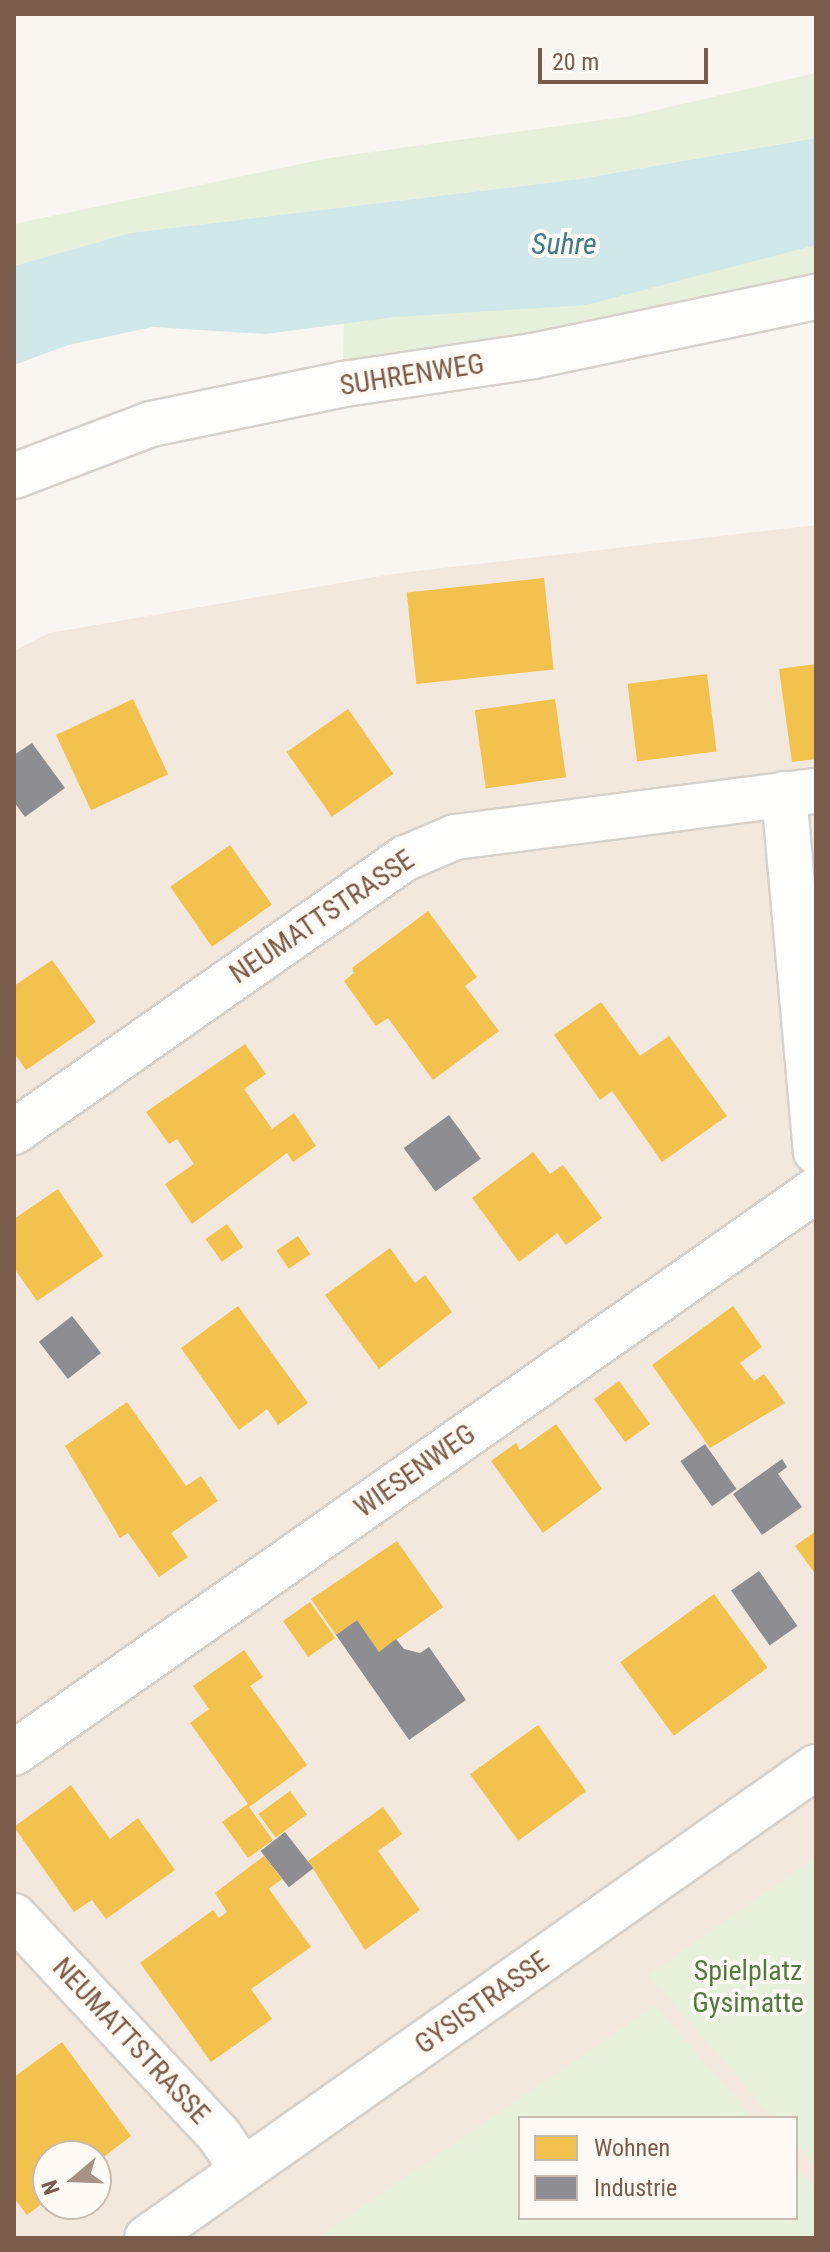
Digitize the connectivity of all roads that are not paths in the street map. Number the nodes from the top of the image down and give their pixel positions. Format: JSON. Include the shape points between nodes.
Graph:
{"nodes":[{"id":1,"x":816,"y":297,"type":"edge"},
{"id":2,"x":14,"y":476,"type":"edge"},
{"id":3,"x":800,"y":792,"type":"edge"},
{"id":4,"x":14,"y":1132,"type":"edge"},
{"id":5,"x":816,"y":1152,"type":"edge"},
{"id":6,"x":816,"y":1190,"type":"edge"},
{"id":7,"x":14,"y":1753,"type":"edge"},
{"id":8,"x":816,"y":1767,"type":"edge"},
{"id":9,"x":14,"y":1916,"type":"edge"},
{"id":10,"x":243,"y":2170,"type":"junction"},
{"id":11,"x":147,"y":2238,"type":"edge"}],
"edges":[{"from":1,"to":2,"type":"street","name":"SUHRENWEG","via":[[533,356],[344,384],[151,424]]},
{"from":3,"to":4,"type":"street","name":"NEUMATTSTRASSE","via":[[455,837],[418,852]]},
{"from":3,"to":5,"type":"street"},
{"from":6,"to":7,"type":"street","name":"WIESENWEG"},
{"from":8,"to":10,"type":"street","name":"GYSISTRASSE"},
{"from":9,"to":10,"type":"street","name":"NEUMATTSTRASSE","via":[[219,2135]]},
{"from":10,"to":11,"type":"street","name":"GYSISTRASSE"}]}
